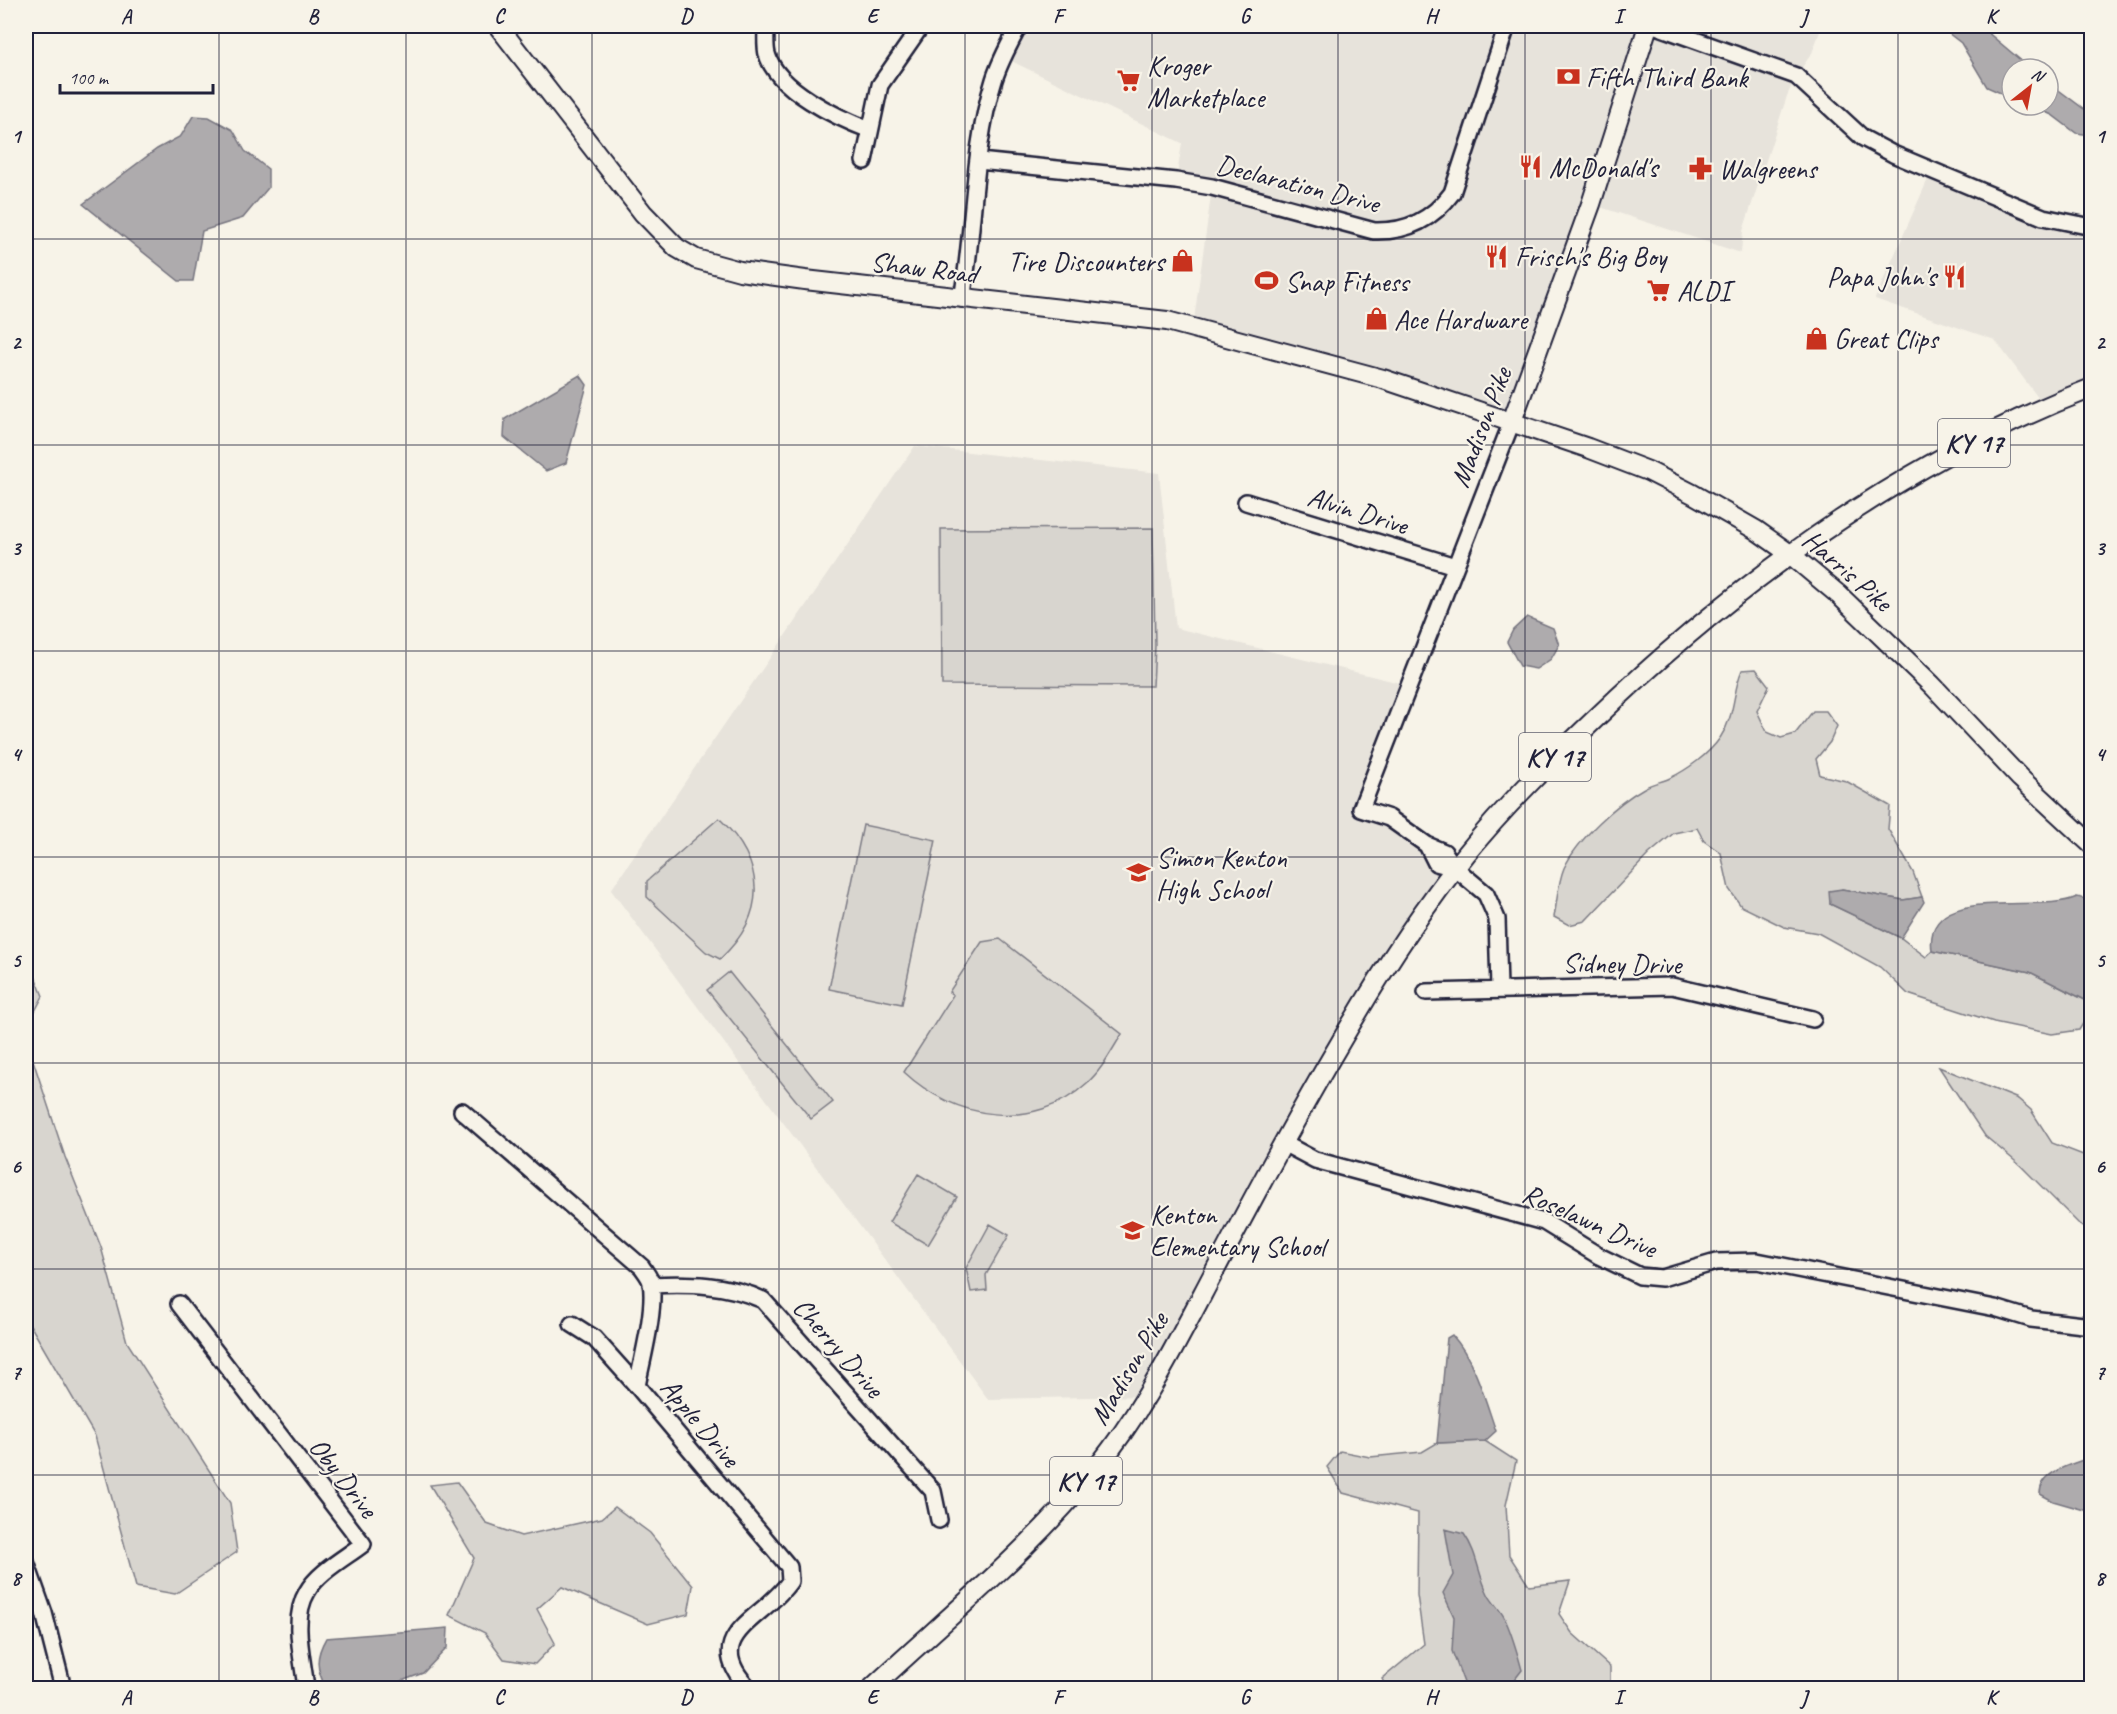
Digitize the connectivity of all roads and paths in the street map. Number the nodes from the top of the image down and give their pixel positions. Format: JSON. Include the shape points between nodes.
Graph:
{"nodes":[{"id":1,"x":498,"y":26,"type":"edge"},
{"id":2,"x":766,"y":26,"type":"edge"},
{"id":3,"x":921,"y":26,"type":"edge"},
{"id":4,"x":1507,"y":26,"type":"edge"},
{"id":5,"x":1648,"y":26,"type":"edge"},
{"id":6,"x":1656,"y":26,"type":"edge"},
{"id":7,"x":1013,"y":27,"type":"edge"},
{"id":8,"x":870,"y":130,"type":"junction"},
{"id":9,"x":864,"y":161,"type":"dead end"},
{"id":10,"x":979,"y":161,"type":"junction"},
{"id":11,"x":2091,"y":227,"type":"edge"},
{"id":12,"x":962,"y":299,"type":"junction"},
{"id":13,"x":2091,"y":388,"type":"edge"},
{"id":14,"x":1511,"y":424,"type":"junction"},
{"id":15,"x":1246,"y":502,"type":"dead end"},
{"id":16,"x":1790,"y":554,"type":"junction"},
{"id":17,"x":1455,"y":566,"type":"junction"},
{"id":18,"x":2091,"y":845,"type":"edge"},
{"id":19,"x":1455,"y":868,"type":"junction"},
{"id":20,"x":1498,"y":988,"type":"junction"},
{"id":21,"x":1426,"y":992,"type":"dead end"},
{"id":22,"x":1813,"y":1019,"type":"dead end"},
{"id":23,"x":462,"y":1111,"type":"dead end"},
{"id":24,"x":1285,"y":1144,"type":"junction"},
{"id":25,"x":651,"y":1285,"type":"junction"},
{"id":26,"x":179,"y":1304,"type":"dead end"},
{"id":27,"x":572,"y":1324,"type":"dead end"},
{"id":28,"x":2091,"y":1326,"type":"edge"},
{"id":29,"x":637,"y":1386,"type":"junction"},
{"id":30,"x":939,"y":1520,"type":"dead end"},
{"id":31,"x":26,"y":1562,"type":"edge"},
{"id":32,"x":63,"y":1689,"type":"edge"},
{"id":33,"x":306,"y":1689,"type":"edge"},
{"id":34,"x":749,"y":1689,"type":"edge"},
{"id":35,"x":872,"y":1689,"type":"edge"}],
"edges":[{"from":1,"to":12,"type":"main road","name":"Shaw Road","via":[[643,213],[677,249],[712,265],[741,271]]},
{"from":2,"to":8,"type":"street","via":[[766,53],[782,80],[842,120]]},
{"from":3,"to":8,"type":"street","via":[[880,85]]},
{"from":4,"to":10,"type":"street","name":"Declaration Drive","via":[[1452,193],[1435,212],[1412,227],[1374,231],[1176,181]]},
{"from":5,"to":14,"type":"main road","name":"Madison Pike","via":[[1591,204]]},
{"from":6,"to":11,"type":"street","via":[[1796,76],[1863,138],[1893,154],[2043,217]]},
{"from":7,"to":10,"type":"street","via":[[992,89]]},
{"from":8,"to":9,"type":"street"},
{"from":10,"to":12,"type":"street"},
{"from":12,"to":14,"type":"main road","name":"Shaw Road","via":[[1167,321],[1383,380]]},
{"from":13,"to":16,"type":"main road","number":"KY 17","via":[[2022,418],[1926,468]]},
{"from":14,"to":16,"type":"main road","name":"Harris Pike","via":[[1648,471],[1756,530]]},
{"from":14,"to":17,"type":"street","name":"Madison Pike"},
{"from":15,"to":17,"type":"street","name":"Alvin Drive"},
{"from":16,"to":18,"type":"main road","name":"Harris Pike","via":[[1872,625],[2020,778]]},
{"from":16,"to":19,"type":"main road","number":"KY 17","via":[[1635,681],[1540,772]]},
{"from":17,"to":19,"type":"street","name":"Madison Pike","via":[[1361,809],[1389,818],[1444,852]]},
{"from":19,"to":20,"type":"street","via":[[1493,905],[1497,919]]},
{"from":19,"to":24,"type":"main road","number":"KY 17","via":[[1368,995]]},
{"from":20,"to":21,"type":"street","name":"Sidney Drive"},
{"from":20,"to":22,"type":"street","name":"Sidney Drive","via":[[1672,986]]},
{"from":23,"to":25,"type":"street","via":[[642,1267]]},
{"from":24,"to":28,"type":"street","name":"Roselawn Drive","via":[[1315,1160],[1544,1222],[1640,1276],[1662,1278],[1729,1260],[1757,1261],[1995,1308],[2031,1319]]},
{"from":24,"to":35,"type":"main road","name":"Madison Pike","number":"KY 17","via":[[1164,1367],[1087,1481]]},
{"from":25,"to":29,"type":"street","name":"Apple Drive","via":[[650,1315]]},
{"from":25,"to":30,"type":"street","name":"Cherry Drive","via":[[683,1283],[736,1289],[763,1300],[933,1491]]},
{"from":26,"to":33,"type":"street","name":"Oby Drive","via":[[363,1544],[314,1583],[302,1603]]},
{"from":27,"to":29,"type":"street","via":[[594,1338]]},
{"from":29,"to":34,"type":"street","name":"Apple Drive","via":[[789,1567],[790,1581],[781,1594],[736,1632],[730,1645],[735,1671]]},
{"from":31,"to":32,"type":"street","via":[[44,1613]]}]}
